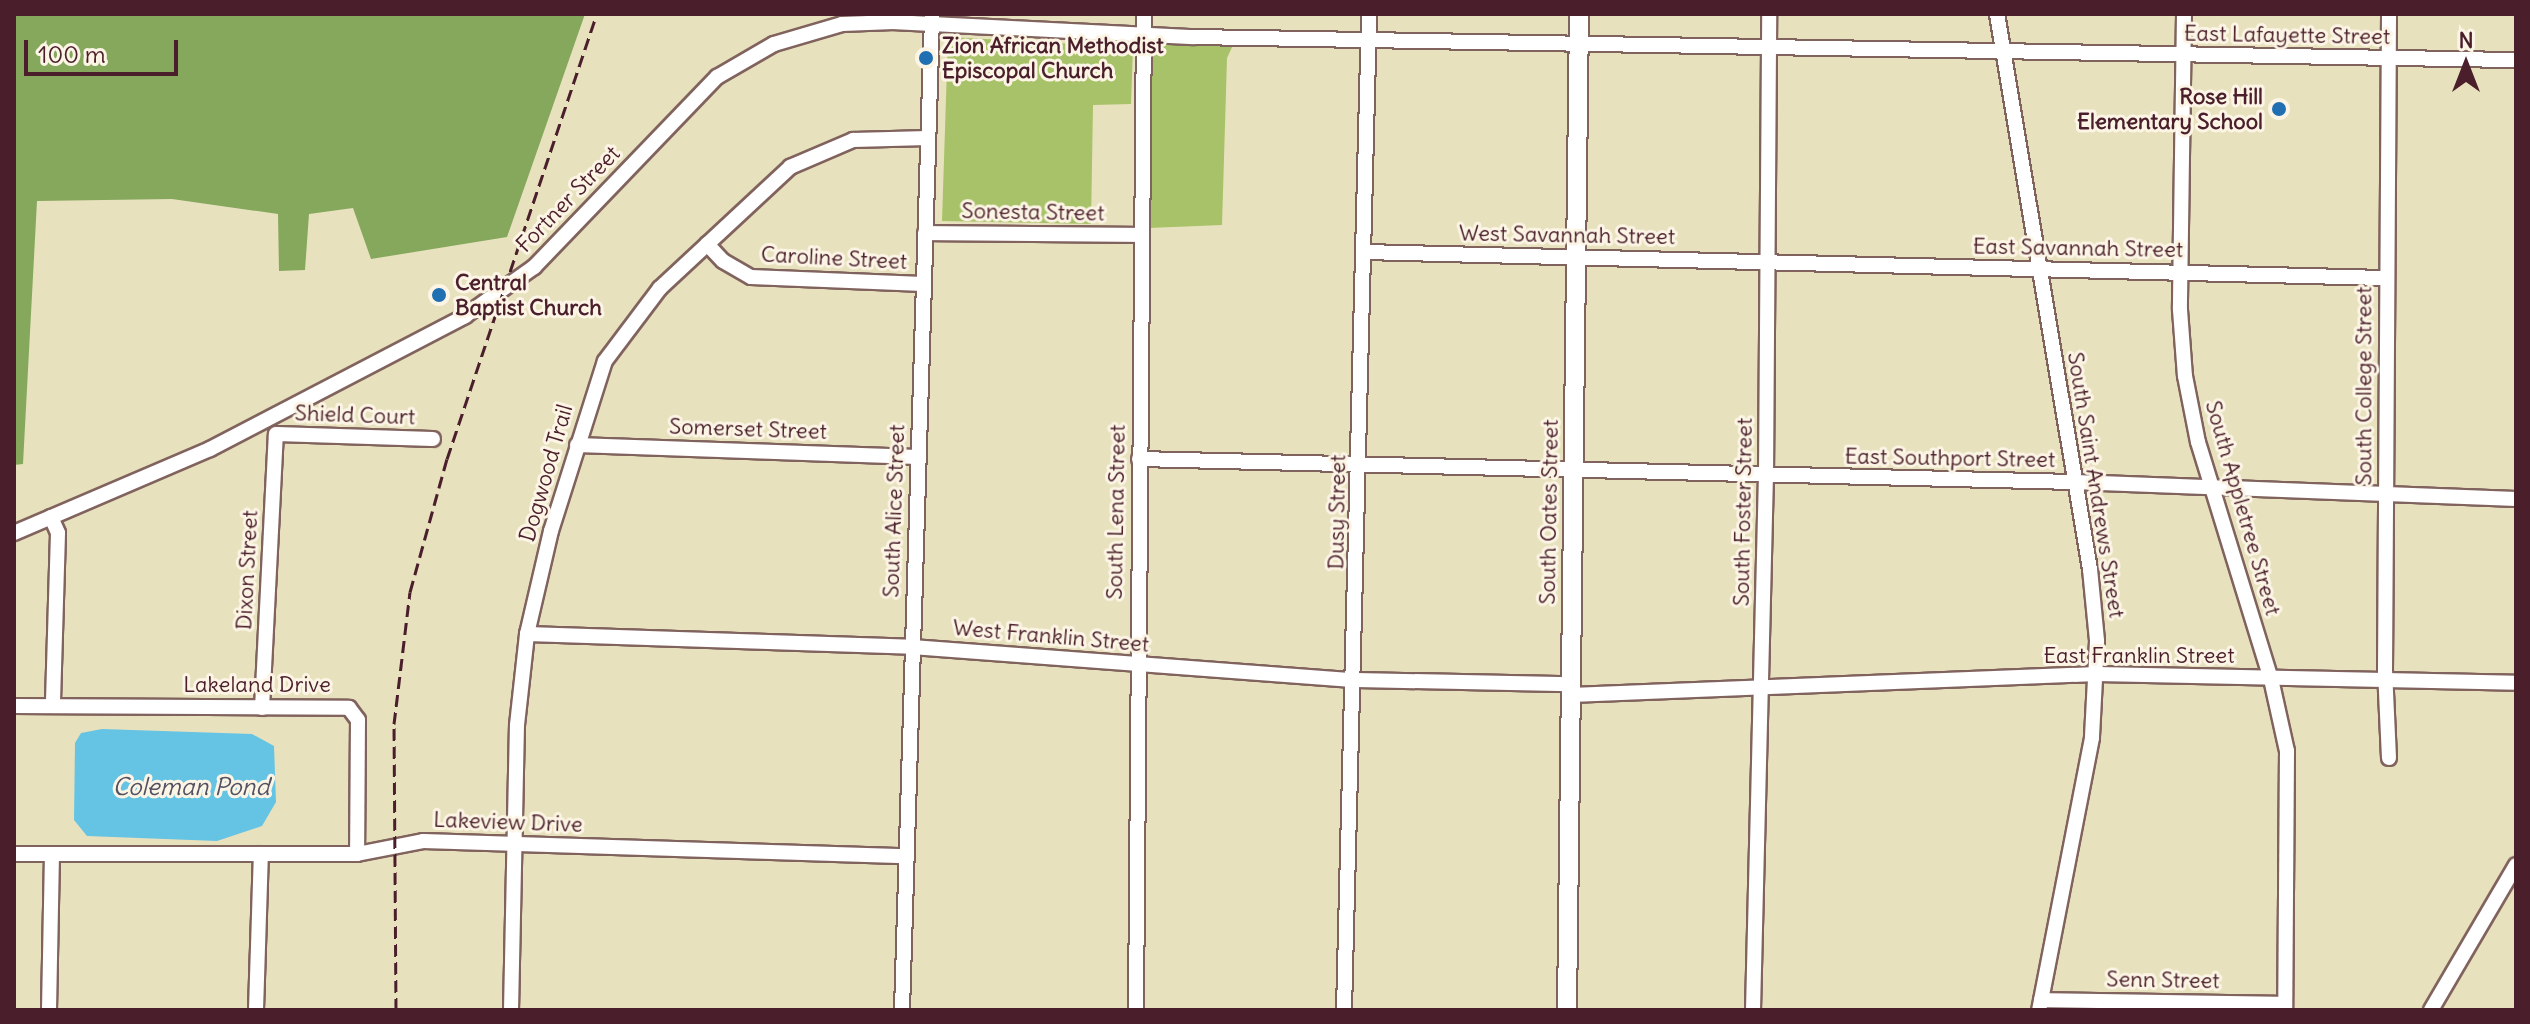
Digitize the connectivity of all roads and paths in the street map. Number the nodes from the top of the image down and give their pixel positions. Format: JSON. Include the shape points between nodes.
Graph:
{"nodes":[{"id":1,"x":1144,"y":14,"type":"edge"},
{"id":2,"x":1369,"y":14,"type":"edge"},
{"id":3,"x":1579,"y":14,"type":"edge"},
{"id":4,"x":1769,"y":14,"type":"edge"},
{"id":5,"x":1997,"y":14,"type":"edge"},
{"id":6,"x":2184,"y":14,"type":"edge"},
{"id":7,"x":2389,"y":14,"type":"edge"},
{"id":8,"x":932,"y":19,"type":"edge"},
{"id":9,"x":1144,"y":36,"type":"junction"},
{"id":10,"x":1369,"y":38,"type":"junction"},
{"id":11,"x":1579,"y":41,"type":"junction"},
{"id":12,"x":1770,"y":47,"type":"junction"},
{"id":13,"x":2003,"y":54,"type":"junction"},
{"id":14,"x":2183,"y":56,"type":"junction"},
{"id":15,"x":2388,"y":58,"type":"junction"},
{"id":16,"x":2516,"y":60,"type":"edge"},
{"id":17,"x":928,"y":138,"type":"junction"},
{"id":18,"x":925,"y":233,"type":"junction"},
{"id":19,"x":1141,"y":235,"type":"junction"},
{"id":20,"x":707,"y":244,"type":"junction"},
{"id":21,"x":1364,"y":252,"type":"junction"},
{"id":22,"x":1576,"y":258,"type":"junction"},
{"id":23,"x":1768,"y":262,"type":"junction"},
{"id":24,"x":2039,"y":270,"type":"junction"},
{"id":25,"x":2180,"y":272,"type":"junction"},
{"id":26,"x":2387,"y":278,"type":"junction"},
{"id":27,"x":923,"y":284,"type":"junction"},
{"id":28,"x":266,"y":421,"type":"junction"},
{"id":29,"x":276,"y":434,"type":"junction"},
{"id":30,"x":433,"y":439,"type":"dead end"},
{"id":31,"x":577,"y":445,"type":"junction"},
{"id":32,"x":918,"y":457,"type":"junction"},
{"id":33,"x":1139,"y":459,"type":"junction"},
{"id":34,"x":1360,"y":464,"type":"junction"},
{"id":35,"x":1574,"y":470,"type":"junction"},
{"id":36,"x":1766,"y":476,"type":"junction"},
{"id":37,"x":2075,"y":482,"type":"junction"},
{"id":38,"x":2212,"y":489,"type":"junction"},
{"id":39,"x":2386,"y":494,"type":"junction"},
{"id":40,"x":2516,"y":499,"type":"edge"},
{"id":41,"x":51,"y":517,"type":"junction"},
{"id":42,"x":14,"y":533,"type":"edge"},
{"id":43,"x":527,"y":634,"type":"junction"},
{"id":44,"x":912,"y":647,"type":"junction"},
{"id":45,"x":1136,"y":665,"type":"junction"},
{"id":46,"x":2097,"y":674,"type":"junction"},
{"id":47,"x":2271,"y":679,"type":"junction"},
{"id":48,"x":1356,"y":680,"type":"junction"},
{"id":49,"x":2387,"y":681,"type":"junction"},
{"id":50,"x":2516,"y":683,"type":"edge"},
{"id":51,"x":1761,"y":688,"type":"junction"},
{"id":52,"x":1571,"y":690,"type":"junction"},
{"id":53,"x":14,"y":706,"type":"edge"},
{"id":54,"x":53,"y":706,"type":"junction"},
{"id":55,"x":262,"y":708,"type":"junction"},
{"id":56,"x":2389,"y":758,"type":"dead end"},
{"id":57,"x":513,"y":844,"type":"junction"},
{"id":58,"x":14,"y":854,"type":"edge"},
{"id":59,"x":261,"y":854,"type":"junction"},
{"id":60,"x":357,"y":854,"type":"junction"},
{"id":61,"x":52,"y":855,"type":"junction"},
{"id":62,"x":906,"y":856,"type":"junction"},
{"id":63,"x":2516,"y":865,"type":"edge"},
{"id":64,"x":2040,"y":1005,"type":"edge"},
{"id":65,"x":2285,"y":1007,"type":"edge"},
{"id":66,"x":49,"y":1010,"type":"edge"},
{"id":67,"x":256,"y":1010,"type":"edge"},
{"id":68,"x":511,"y":1010,"type":"edge"},
{"id":69,"x":902,"y":1010,"type":"edge"},
{"id":70,"x":1136,"y":1010,"type":"edge"},
{"id":71,"x":1344,"y":1010,"type":"edge"},
{"id":72,"x":1567,"y":1010,"type":"edge"},
{"id":73,"x":1753,"y":1010,"type":"edge"},
{"id":74,"x":2431,"y":1010,"type":"edge"}],
"edges":[{"from":1,"to":9,"type":"street","name":"South Lena Street"},
{"from":2,"to":10,"type":"street","name":"Dusy Street"},
{"from":3,"to":11,"type":"main road","name":"South Oates Street"},
{"from":4,"to":12,"type":"street","name":"South Foster Street"},
{"from":5,"to":13,"type":"street","name":"South Saint Andrews Street"},
{"from":6,"to":14,"type":"street","name":"South Appletree Street"},
{"from":7,"to":15,"type":"street","name":"South College Street"},
{"from":8,"to":9,"type":"street","name":"Fortner Street"},
{"from":8,"to":17,"type":"street","name":"South Alice Street"},
{"from":8,"to":28,"type":"street","name":"Fortner Street","via":[[818,29],[733,65],[701,90],[596,206],[515,282],[465,316]]},
{"from":9,"to":10,"type":"street","name":"Fortner Street"},
{"from":9,"to":19,"type":"street","name":"South Lena Street"},
{"from":10,"to":11,"type":"street","name":"East Lafayette Street"},
{"from":10,"to":21,"type":"street","name":"Dusy Street"},
{"from":11,"to":12,"type":"street","name":"East Lafayette Street"},
{"from":11,"to":22,"type":"main road","name":"South Oates Street"},
{"from":12,"to":13,"type":"street","name":"East Lafayette Street"},
{"from":12,"to":23,"type":"street","name":"South Foster Street"},
{"from":13,"to":14,"type":"street","name":"East Lafayette Street"},
{"from":13,"to":24,"type":"street","name":"South Saint Andrews Street"},
{"from":14,"to":15,"type":"street","name":"East Lafayette Street"},
{"from":14,"to":25,"type":"street","name":"South Appletree Street"},
{"from":15,"to":16,"type":"street","name":"East Lafayette Street"},
{"from":15,"to":26,"type":"street","name":"South College Street"},
{"from":17,"to":18,"type":"street","name":"South Alice Street"},
{"from":17,"to":20,"type":"street","name":"Dogwood Trail","via":[[853,140],[807,156],[774,179]]},
{"from":18,"to":19,"type":"street","name":"Sonesta Street"},
{"from":18,"to":27,"type":"street","name":"South Alice Street"},
{"from":19,"to":33,"type":"street","name":"South Lena Street"},
{"from":20,"to":27,"type":"street","name":"Caroline Street","via":[[751,277]]},
{"from":20,"to":31,"type":"street","name":"Dogwood Trail","via":[[621,335],[600,373]]},
{"from":21,"to":22,"type":"street","name":"West Savannah Street"},
{"from":21,"to":34,"type":"street","name":"Dusy Street"},
{"from":22,"to":23,"type":"street","name":"West Savannah Street"},
{"from":22,"to":35,"type":"main road","name":"South Oates Street"},
{"from":23,"to":24,"type":"street","name":"East Savannah Street"},
{"from":23,"to":36,"type":"street","name":"South Foster Street"},
{"from":24,"to":25,"type":"street","name":"East Savannah Street"},
{"from":24,"to":37,"type":"street","name":"South Saint Andrews Street"},
{"from":25,"to":26,"type":"street","name":"East Savannah Street"},
{"from":25,"to":38,"type":"street","name":"South Appletree Street","via":[[2185,376]]},
{"from":26,"to":39,"type":"street","name":"South College Street"},
{"from":27,"to":32,"type":"street","name":"South Alice Street"},
{"from":28,"to":29,"type":"street"},
{"from":28,"to":41,"type":"street","name":"Fortner Street"},
{"from":29,"to":30,"type":"street","name":"Shield Court"},
{"from":29,"to":55,"type":"street","name":"Dixon Street"},
{"from":31,"to":32,"type":"street","name":"Somerset Street"},
{"from":31,"to":43,"type":"street","name":"Dogwood Trail"},
{"from":32,"to":44,"type":"street","name":"South Alice Street"},
{"from":33,"to":34,"type":"street","name":"East Southport Street"},
{"from":33,"to":45,"type":"street","name":"South Lena Street"},
{"from":34,"to":35,"type":"street","name":"East Southport Street"},
{"from":34,"to":48,"type":"street","name":"Dusy Street"},
{"from":35,"to":36,"type":"street","name":"East Southport Street"},
{"from":35,"to":52,"type":"main road","name":"South Oates Street"},
{"from":36,"to":37,"type":"street","name":"East Southport Street"},
{"from":36,"to":51,"type":"street","name":"South Foster Street"},
{"from":37,"to":38,"type":"street","name":"East Southport Street"},
{"from":37,"to":46,"type":"street","name":"South Saint Andrews Street","via":[[2096,614]]},
{"from":38,"to":39,"type":"street","name":"East Southport Street"},
{"from":38,"to":47,"type":"street","name":"South Appletree Street"},
{"from":39,"to":40,"type":"street","name":"East Southport Street"},
{"from":39,"to":49,"type":"street","name":"South College Street"},
{"from":41,"to":42,"type":"street","name":"Fortner Street"},
{"from":41,"to":54,"type":"street","via":[[58,533]]},
{"from":43,"to":44,"type":"street","name":"West Franklin Street"},
{"from":43,"to":57,"type":"street","name":"Dogwood Trail"},
{"from":44,"to":45,"type":"street","name":"West Franklin Street"},
{"from":44,"to":62,"type":"street","name":"South Alice Street"},
{"from":45,"to":48,"type":"street","name":"West Franklin Street"},
{"from":45,"to":70,"type":"street","name":"South Lena Street"},
{"from":46,"to":47,"type":"street","name":"East Franklin Street"},
{"from":46,"to":51,"type":"street","name":"East Franklin Street"},
{"from":46,"to":64,"type":"street","name":"South Saint Andrews Street","via":[[2088,761]]},
{"from":47,"to":49,"type":"street","name":"East Franklin Street"},
{"from":47,"to":65,"type":"street","name":"South Appletree Street","via":[[2289,775]]},
{"from":48,"to":52,"type":"street","name":"West Franklin Street"},
{"from":48,"to":71,"type":"street","name":"Dusy Street"},
{"from":49,"to":50,"type":"street","name":"East Franklin Street"},
{"from":49,"to":56,"type":"street","name":"South College Street"},
{"from":51,"to":52,"type":"street","name":"West Franklin Street"},
{"from":51,"to":73,"type":"street","name":"South Foster Street"},
{"from":52,"to":72,"type":"main road","name":"South Oates Street"},
{"from":53,"to":54,"type":"street","name":"Lakeland Drive"},
{"from":54,"to":55,"type":"street","name":"Lakeland Drive"},
{"from":55,"to":60,"type":"street","name":"Lakeland Drive","via":[[346,707],[355,712]]},
{"from":57,"to":60,"type":"street","name":"Lakeview Drive","via":[[416,842]]},
{"from":57,"to":62,"type":"street","name":"Lakeview Drive"},
{"from":57,"to":68,"type":"street","name":"Dogwood Trail"},
{"from":58,"to":61,"type":"street","name":"Lakeview Drive"},
{"from":59,"to":60,"type":"street","name":"Lakeview Drive"},
{"from":59,"to":61,"type":"street","name":"Lakeview Drive"},
{"from":59,"to":67,"type":"street"},
{"from":61,"to":66,"type":"street"},
{"from":62,"to":69,"type":"street","name":"South Alice Street"},
{"from":63,"to":74,"type":"street"},
{"from":64,"to":65,"type":"street","name":"Senn Street"}]}
